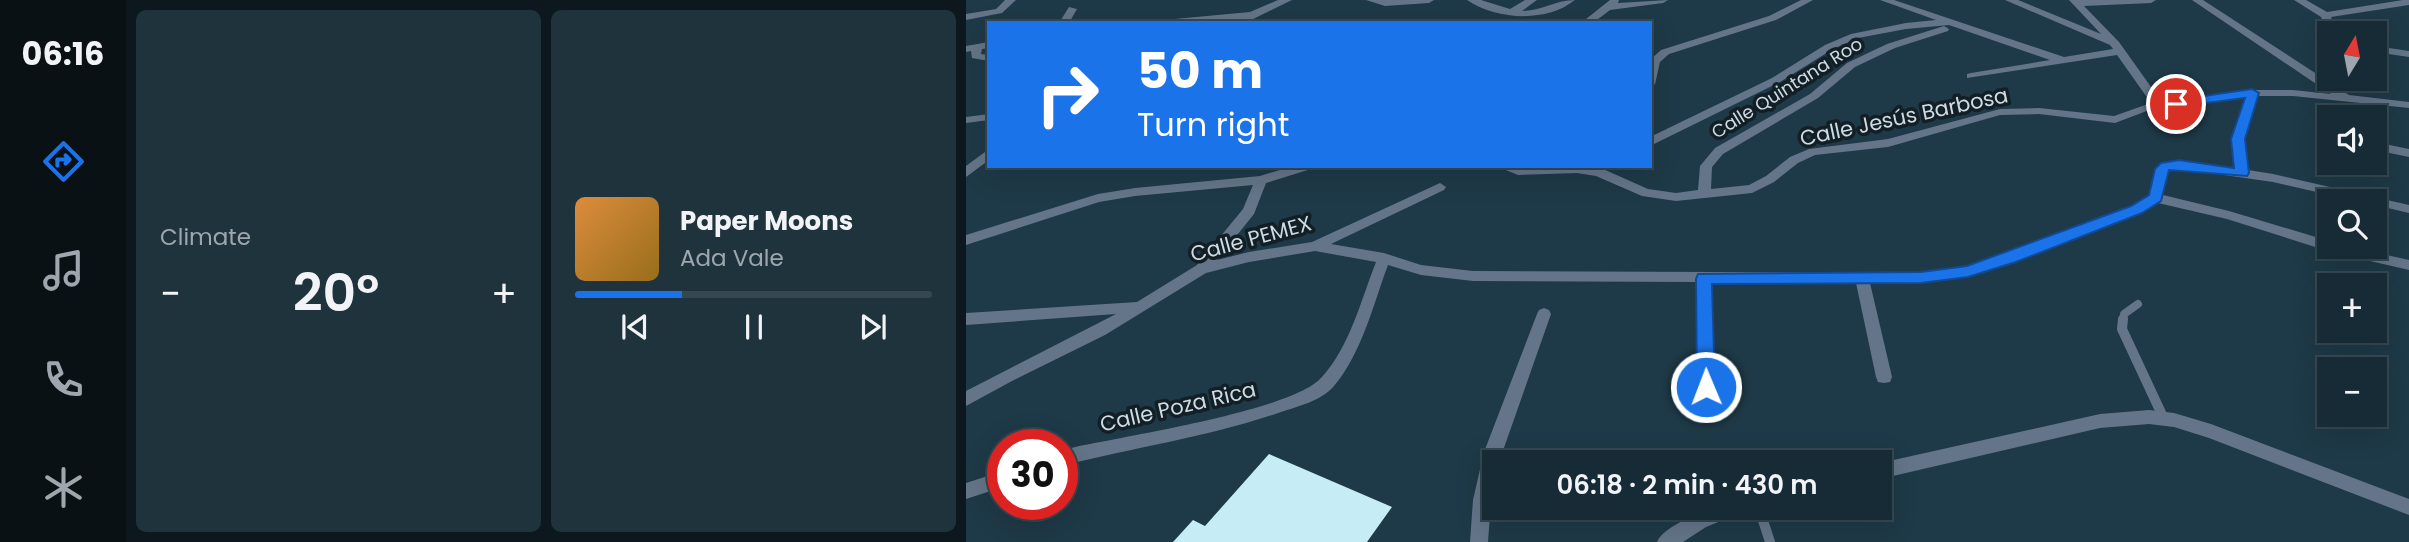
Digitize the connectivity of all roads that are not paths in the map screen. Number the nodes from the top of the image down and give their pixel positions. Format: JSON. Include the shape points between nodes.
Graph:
{"nodes":[{"id":1,"x":1011,"y":0,"type":"edge"},
{"id":2,"x":1287,"y":0,"type":"edge"},
{"id":3,"x":1371,"y":0,"type":"edge"},
{"id":4,"x":1429,"y":0,"type":"edge"},
{"id":5,"x":1472,"y":0,"type":"edge"},
{"id":6,"x":1532,"y":0,"type":"edge"},
{"id":7,"x":1570,"y":0,"type":"edge"},
{"id":8,"x":1663,"y":0,"type":"edge"},
{"id":9,"x":1808,"y":0,"type":"edge"},
{"id":10,"x":1885,"y":0,"type":"edge"},
{"id":11,"x":2010,"y":0,"type":"edge"},
{"id":12,"x":2151,"y":0,"type":"edge"},
{"id":13,"x":2197,"y":0,"type":"edge"},
{"id":14,"x":2299,"y":0,"type":"edge"},
{"id":15,"x":2080,"y":2,"type":"edge"},
{"id":16,"x":2401,"y":2,"type":"edge"},
{"id":17,"x":1613,"y":3,"type":"edge"},
{"id":18,"x":1072,"y":9,"type":"dead end"},
{"id":19,"x":1512,"y":12,"type":"junction"},
{"id":20,"x":1250,"y":15,"type":"junction"},
{"id":21,"x":2325,"y":15,"type":"junction"},
{"id":22,"x":966,"y":17,"type":"edge"},
{"id":23,"x":1065,"y":21,"type":"edge"},
{"id":24,"x":1186,"y":21,"type":"edge"},
{"id":25,"x":1242,"y":21,"type":"edge"},
{"id":26,"x":1589,"y":21,"type":"edge"},
{"id":27,"x":2328,"y":21,"type":"edge"},
{"id":28,"x":1954,"y":23,"type":"junction"},
{"id":29,"x":977,"y":47,"type":"edge"},
{"id":30,"x":2118,"y":48,"type":"junction"},
{"id":31,"x":2387,"y":51,"type":"edge"},
{"id":32,"x":2409,"y":54,"type":"edge"},
{"id":33,"x":987,"y":58,"type":"edge"},
{"id":34,"x":2065,"y":61,"type":"junction"},
{"id":35,"x":1652,"y":75,"type":"edge"},
{"id":36,"x":2317,"y":75,"type":"edge"},
{"id":37,"x":1971,"y":76,"type":"dead end"},
{"id":38,"x":2317,"y":90,"type":"edge"},
{"id":39,"x":2348,"y":91,"type":"edge"},
{"id":40,"x":2252,"y":93,"type":"junction"},
{"id":41,"x":2158,"y":105,"type":"junction"},
{"id":42,"x":2409,"y":105,"type":"edge"},
{"id":43,"x":987,"y":117,"type":"edge"},
{"id":44,"x":966,"y":120,"type":"edge"},
{"id":45,"x":1652,"y":141,"type":"edge"},
{"id":46,"x":2387,"y":148,"type":"edge"},
{"id":47,"x":2409,"y":153,"type":"edge"},
{"id":48,"x":987,"y":155,"type":"edge"},
{"id":49,"x":1300,"y":168,"type":"edge"},
{"id":50,"x":1508,"y":168,"type":"edge"},
{"id":51,"x":1602,"y":169,"type":"edge"},
{"id":52,"x":966,"y":173,"type":"edge"},
{"id":53,"x":2242,"y":173,"type":"junction"},
{"id":54,"x":1261,"y":180,"type":"junction"},
{"id":55,"x":1440,"y":187,"type":"dead end"},
{"id":56,"x":1704,"y":194,"type":"junction"},
{"id":57,"x":2156,"y":198,"type":"junction"},
{"id":58,"x":2409,"y":209,"type":"edge"},
{"id":59,"x":966,"y":240,"type":"edge"},
{"id":60,"x":2317,"y":242,"type":"edge"},
{"id":61,"x":1315,"y":246,"type":"junction"},
{"id":62,"x":1384,"y":258,"type":"junction"},
{"id":63,"x":2384,"y":259,"type":"edge"},
{"id":64,"x":2409,"y":265,"type":"edge"},
{"id":65,"x":1202,"y":269,"type":"junction"},
{"id":66,"x":1862,"y":278,"type":"junction"},
{"id":67,"x":1704,"y":279,"type":"junction"},
{"id":68,"x":2138,"y":304,"type":"dead end"},
{"id":69,"x":1139,"y":307,"type":"junction"},
{"id":70,"x":1544,"y":314,"type":"dead end"},
{"id":71,"x":966,"y":319,"type":"edge"},
{"id":72,"x":1884,"y":377,"type":"dead end"},
{"id":73,"x":1706,"y":387,"type":"dead end"},
{"id":74,"x":966,"y":399,"type":"edge"},
{"id":75,"x":2164,"y":419,"type":"junction"},
{"id":76,"x":1078,"y":454,"type":"edge"},
{"id":77,"x":1892,"y":468,"type":"edge"},
{"id":78,"x":987,"y":484,"type":"edge"},
{"id":79,"x":966,"y":491,"type":"edge"},
{"id":80,"x":2409,"y":507,"type":"edge"},
{"id":81,"x":1702,"y":520,"type":"edge"},
{"id":82,"x":1763,"y":520,"type":"edge"},
{"id":83,"x":1479,"y":542,"type":"edge"},
{"id":84,"x":1666,"y":542,"type":"edge"},
{"id":85,"x":1770,"y":542,"type":"edge"}],
"edges":[{"from":1,"to":22,"type":"street","via":[[999,12]]},
{"from":2,"to":20,"type":"street"},
{"from":3,"to":4,"type":"street"},
{"from":5,"to":19,"type":"street"},
{"from":6,"to":19,"type":"street"},
{"from":7,"to":19,"type":"street","via":[[1542,14]]},
{"from":8,"to":17,"type":"street"},
{"from":9,"to":35,"type":"street","via":[[1773,19],[1665,52],[1655,61]]},
{"from":10,"to":28,"type":"street"},
{"from":11,"to":30,"type":"street"},
{"from":12,"to":15,"type":"street"},
{"from":13,"to":36,"type":"street"},
{"from":14,"to":21,"type":"street"},
{"from":15,"to":30,"type":"street"},
{"from":16,"to":21,"type":"street"},
{"from":17,"to":26,"type":"street"},
{"from":18,"to":23,"type":"street"},
{"from":20,"to":24,"type":"street"},
{"from":20,"to":25,"type":"street"},
{"from":21,"to":27,"type":"street"},
{"from":28,"to":34,"type":"street"},
{"from":28,"to":45,"type":"street","via":[[1890,29],[1842,41],[1776,80]]},
{"from":28,"to":56,"type":"street","name":"Calle Quintana Roo","via":[[1851,65],[1814,96],[1718,151],[1706,166]]},
{"from":29,"to":33,"type":"street","via":[[976,56]]},
{"from":30,"to":34,"type":"street"},
{"from":30,"to":41,"type":"street"},
{"from":31,"to":32,"type":"street"},
{"from":34,"to":37,"type":"street"},
{"from":38,"to":40,"type":"street","name":"Calle Jesús Barbosa"},
{"from":39,"to":42,"type":"street","name":"Calle Jesús Barbosa"},
{"from":40,"to":41,"type":"street","name":"Calle Jesús Barbosa"},
{"from":40,"to":53,"type":"street","via":[[2238,139]]},
{"from":41,"to":56,"type":"street","name":"Calle Jesús Barbosa","via":[[2115,120],[2039,111],[2000,112],[1888,143],[1813,152],[1794,160],[1760,186]]},
{"from":43,"to":44,"type":"street"},
{"from":46,"to":47,"type":"street"},
{"from":48,"to":52,"type":"street"},
{"from":49,"to":54,"type":"street"},
{"from":50,"to":51,"type":"street","name":"Calle Jesús Barbosa"},
{"from":51,"to":56,"type":"street","name":"Calle Jesús Barbosa","via":[[1654,195]]},
{"from":53,"to":57,"type":"street","via":[[2165,166]]},
{"from":53,"to":58,"type":"street"},
{"from":54,"to":59,"type":"street","via":[[1107,196]]},
{"from":54,"to":65,"type":"street","via":[[1249,211]]},
{"from":55,"to":61,"type":"street","name":"Calle PEMEX"},
{"from":57,"to":60,"type":"street"},
{"from":57,"to":66,"type":"street","via":[[1968,272]]},
{"from":61,"to":62,"type":"street"},
{"from":61,"to":65,"type":"street","name":"Calle PEMEX"},
{"from":62,"to":67,"type":"street","via":[[1422,270],[1473,276]]},
{"from":62,"to":76,"type":"street","name":"Calle Poza Rica","via":[[1345,355],[1318,391],[1217,425]]},
{"from":63,"to":64,"type":"street"},
{"from":65,"to":69,"type":"street","name":"Calle PEMEX"},
{"from":66,"to":67,"type":"street"},
{"from":66,"to":72,"type":"street"},
{"from":67,"to":73,"type":"street"},
{"from":68,"to":75,"type":"lane","via":[[2124,314],[2122,329]]},
{"from":69,"to":71,"type":"street"},
{"from":69,"to":74,"type":"street","name":"Calle PEMEX"},
{"from":70,"to":83,"type":"street","via":[[1493,452]]},
{"from":75,"to":77,"type":"street","via":[[2100,421]]},
{"from":75,"to":80,"type":"street","via":[[2211,431]]},
{"from":78,"to":79,"type":"street"},
{"from":81,"to":84,"type":"street"},
{"from":82,"to":85,"type":"lane"}]}
